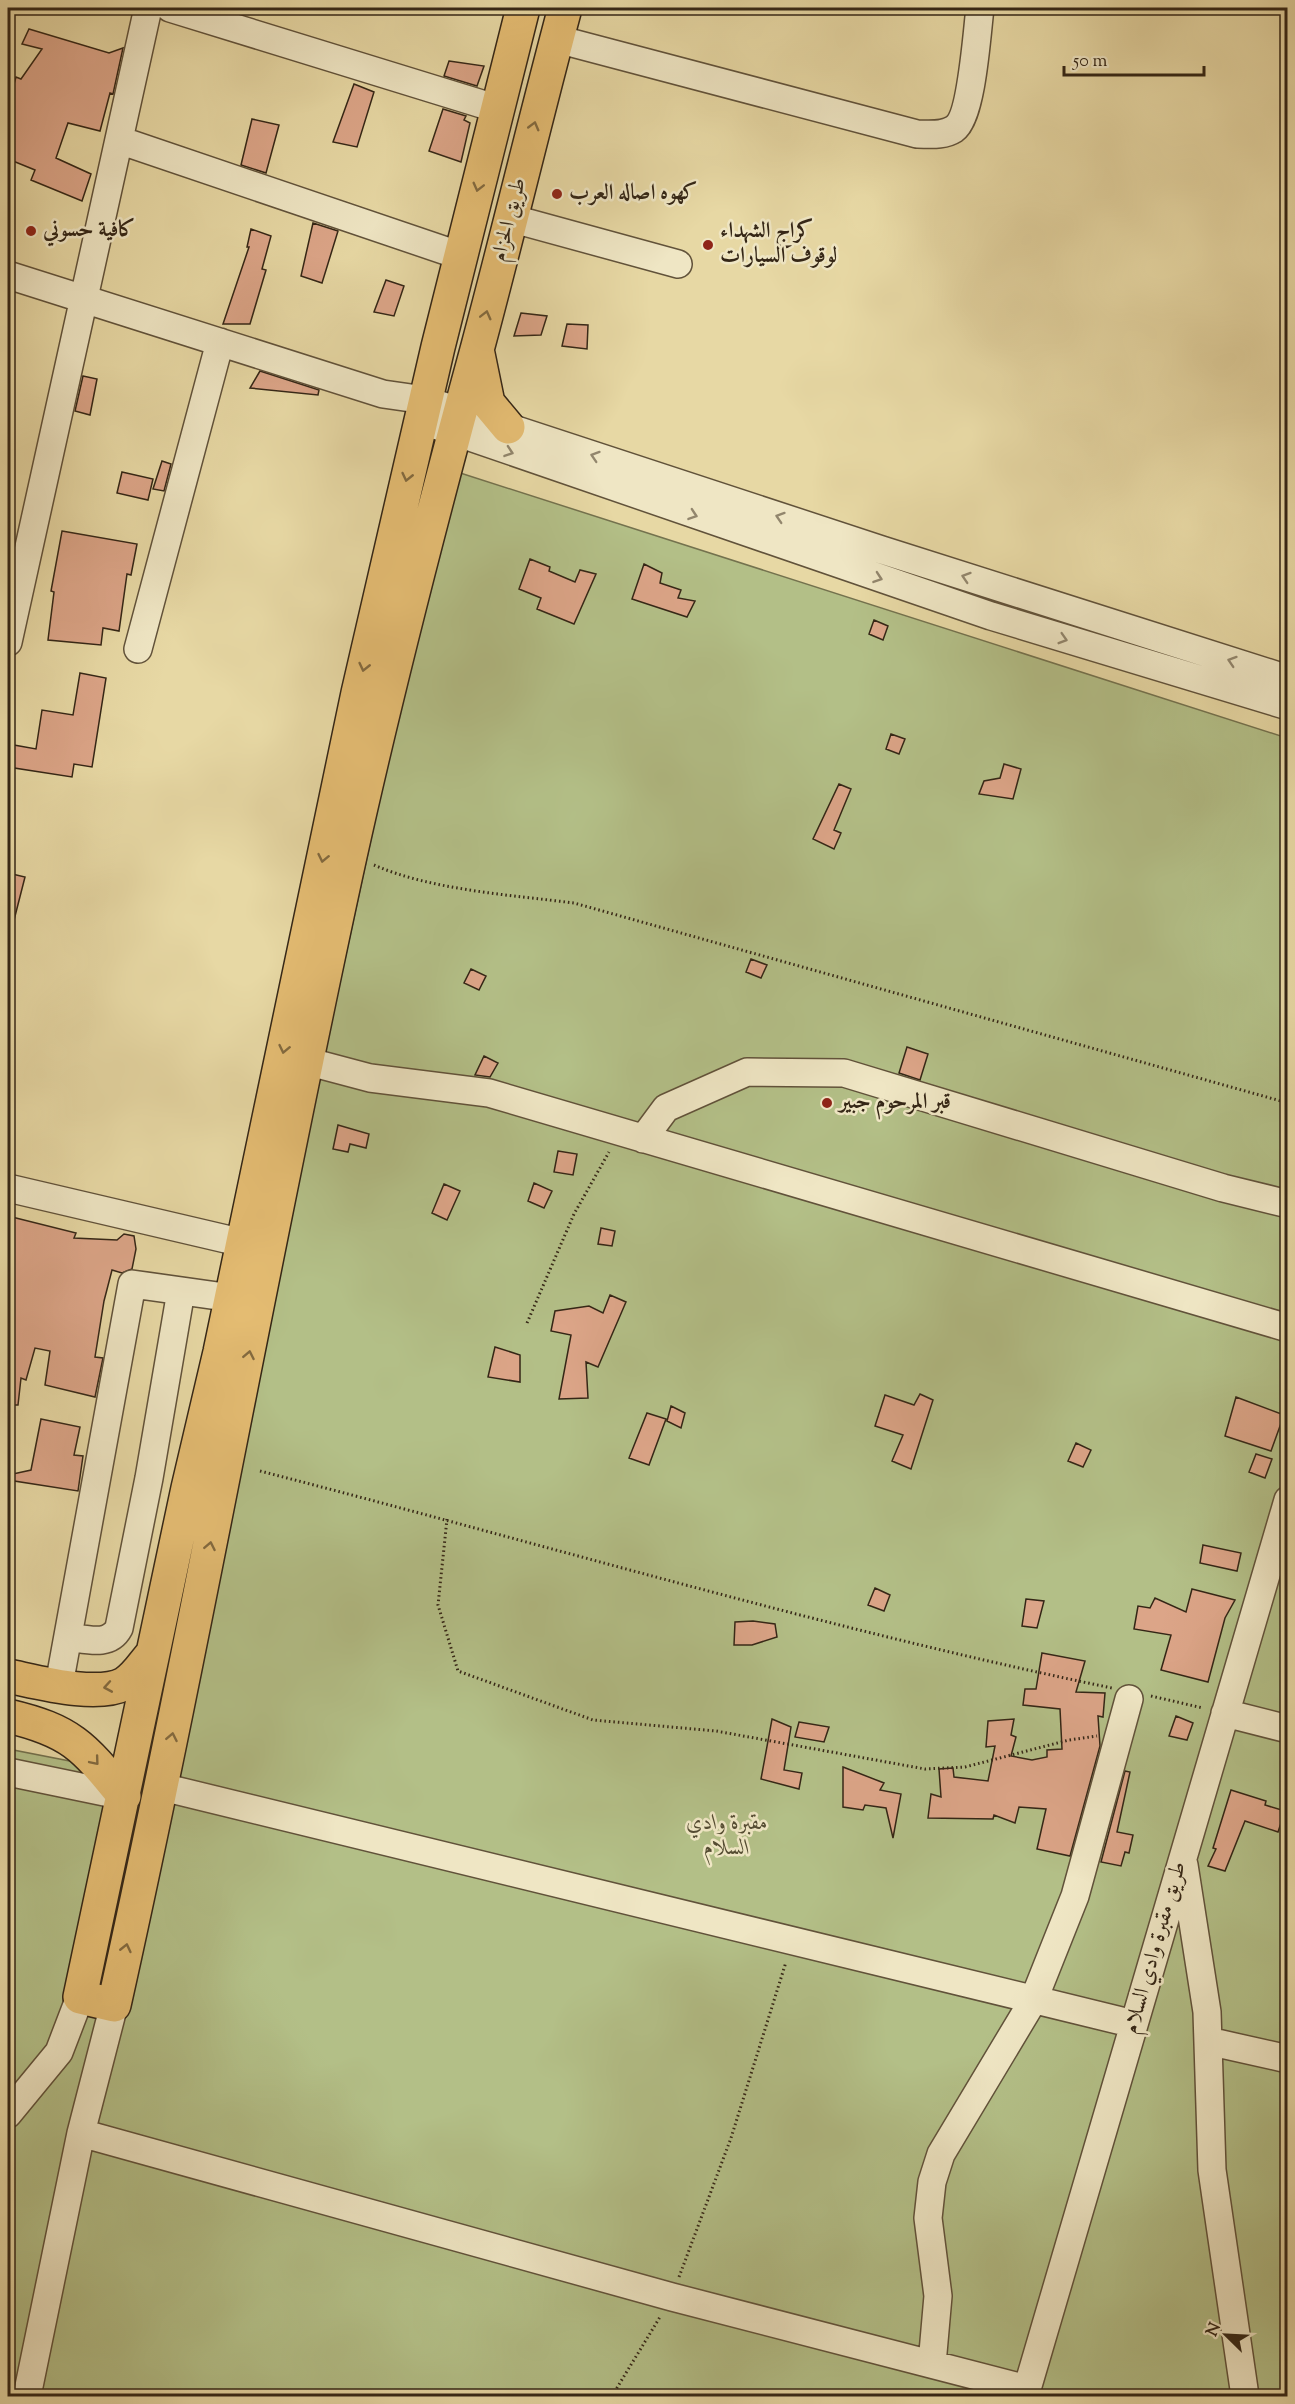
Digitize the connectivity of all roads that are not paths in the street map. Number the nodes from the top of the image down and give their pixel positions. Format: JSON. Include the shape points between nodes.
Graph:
{"nodes":[{"id":1,"x":148,"y":8,"type":"edge"},
{"id":2,"x":170,"y":8,"type":"edge"},
{"id":3,"x":523,"y":8,"type":"edge"},
{"id":4,"x":566,"y":8,"type":"edge"},
{"id":5,"x":980,"y":8,"type":"edge"},
{"id":6,"x":557,"y":39,"type":"junction"},
{"id":7,"x":498,"y":109,"type":"junction"},
{"id":8,"x":119,"y":140,"type":"junction"},
{"id":9,"x":510,"y":218,"type":"junction"},
{"id":10,"x":461,"y":256,"type":"junction"},
{"id":11,"x":678,"y":264,"type":"dead end"},
{"id":12,"x":8,"y":275,"type":"edge"},
{"id":13,"x":85,"y":300,"type":"junction"},
{"id":14,"x":220,"y":342,"type":"junction"},
{"id":15,"x":477,"y":349,"type":"junction"},
{"id":16,"x":423,"y":410,"type":"junction"},
{"id":17,"x":456,"y":422,"type":"junction"},
{"id":18,"x":508,"y":428,"type":"junction"},
{"id":19,"x":1002,"y":588,"type":"junction"},
{"id":20,"x":1040,"y":600,"type":"junction"},
{"id":21,"x":991,"y":616,"type":"junction"},
{"id":22,"x":1030,"y":629,"type":"junction"},
{"id":23,"x":8,"y":642,"type":"edge"},
{"id":24,"x":138,"y":649,"type":"dead end"},
{"id":25,"x":1287,"y":679,"type":"edge"},
{"id":26,"x":1287,"y":706,"type":"edge"},
{"id":27,"x":306,"y":1061,"type":"junction"},
{"id":28,"x":632,"y":1136,"type":"junction"},
{"id":29,"x":8,"y":1188,"type":"edge"},
{"id":30,"x":1287,"y":1204,"type":"edge"},
{"id":31,"x":243,"y":1243,"type":"junction"},
{"id":32,"x":181,"y":1291,"type":"junction"},
{"id":33,"x":232,"y":1298,"type":"junction"},
{"id":34,"x":1287,"y":1328,"type":"edge"},
{"id":35,"x":149,"y":1478,"type":"junction"},
{"id":36,"x":188,"y":1488,"type":"junction"},
{"id":37,"x":1287,"y":1500,"type":"edge"},
{"id":38,"x":68,"y":1637,"type":"junction"},
{"id":39,"x":153,"y":1653,"type":"junction"},
{"id":40,"x":8,"y":1676,"type":"edge"},
{"id":41,"x":58,"y":1685,"type":"junction"},
{"id":42,"x":1130,"y":1696,"type":"road end"},
{"id":43,"x":1225,"y":1713,"type":"junction"},
{"id":44,"x":8,"y":1716,"type":"edge"},
{"id":45,"x":1287,"y":1730,"type":"edge"},
{"id":46,"x":8,"y":1772,"type":"edge"},
{"id":47,"x":162,"y":1787,"type":"junction"},
{"id":48,"x":124,"y":1796,"type":"junction"},
{"id":49,"x":1182,"y":1858,"type":"junction"},
{"id":50,"x":80,"y":1997,"type":"junction"},
{"id":51,"x":1034,"y":1999,"type":"junction"},
{"id":52,"x":114,"y":2005,"type":"junction"},
{"id":53,"x":1134,"y":2024,"type":"junction"},
{"id":54,"x":1208,"y":2041,"type":"junction"},
{"id":55,"x":1287,"y":2060,"type":"edge"},
{"id":56,"x":8,"y":2114,"type":"edge"},
{"id":57,"x":81,"y":2133,"type":"junction"},
{"id":58,"x":932,"y":2364,"type":"junction"},
{"id":59,"x":1026,"y":2393,"type":"edge"},
{"id":60,"x":27,"y":2397,"type":"edge"},
{"id":61,"x":1245,"y":2397,"type":"edge"}],
"edges":[{"from":1,"to":8,"type":"street"},
{"from":2,"to":7,"type":"street"},
{"from":3,"to":7,"type":"main road","name":"طريق الحزام"},
{"from":4,"to":6,"type":"main road","name":"طريق الحزام"},
{"from":5,"to":6,"type":"street","via":[[967,108],[955,128],[940,134],[917,134]]},
{"from":9,"to":6,"type":"main road","name":"طريق الحزام","one_way":true},
{"from":7,"to":10,"type":"main road","name":"طريق الحزام","one_way":true},
{"from":8,"to":10,"type":"street"},
{"from":8,"to":13,"type":"street"},
{"from":9,"to":11,"type":"street"},
{"from":15,"to":9,"type":"main road","name":"طريق الحزام","one_way":true},
{"from":10,"to":16,"type":"main road","name":"طريق الحزام"},
{"from":12,"to":13,"type":"street"},
{"from":13,"to":14,"type":"street"},
{"from":13,"to":23,"type":"street"},
{"from":14,"to":16,"type":"street"},
{"from":14,"to":24,"type":"street"},
{"from":15,"to":17,"type":"main road","name":"طريق الحزام"},
{"from":15,"to":18,"type":"main road","via":[[488,403]]},
{"from":16,"to":17,"type":"street"},
{"from":16,"to":31,"type":"main road","name":"طريق الحزام","one_way":true,"via":[[358,693]]},
{"from":17,"to":18,"type":"street"},
{"from":17,"to":21,"type":"street","one_way":true},
{"from":17,"to":27,"type":"main road","name":"طريق الحزام","via":[[350,854]]},
{"from":19,"to":18,"type":"street","one_way":true},
{"from":19,"to":20,"type":"street"},
{"from":19,"to":21,"type":"street","via":[[1001,608]]},
{"from":20,"to":22,"type":"street","via":[[1030,609]]},
{"from":25,"to":20,"type":"street","one_way":true},
{"from":21,"to":22,"type":"street"},
{"from":22,"to":26,"type":"street","one_way":true},
{"from":27,"to":28,"type":"street","via":[[370,1078],[489,1093]]},
{"from":47,"to":27,"type":"main road","name":"طريق الحزام","one_way":true},
{"from":28,"to":30,"type":"street","via":[[666,1108],[747,1072],[844,1073]]},
{"from":28,"to":34,"type":"street"},
{"from":29,"to":31,"type":"street"},
{"from":31,"to":33,"type":"main road","name":"طريق الحزام"},
{"from":32,"to":33,"type":"street"},
{"from":32,"to":35,"type":"street"},
{"from":32,"to":38,"type":"street","via":[[132,1284]]},
{"from":33,"to":36,"type":"main road","name":"طريق الحزام"},
{"from":35,"to":36,"type":"street"},
{"from":35,"to":38,"type":"street","via":[[119,1628],[106,1641]]},
{"from":36,"to":39,"type":"main road","name":"طريق الحزام"},
{"from":37,"to":43,"type":"street","name":"طريق مقبرة وادي السلام"},
{"from":38,"to":41,"type":"street"},
{"from":39,"to":41,"type":"main road","one_way":true,"via":[[124,1683],[107,1689]]},
{"from":39,"to":48,"type":"main road","name":"طريق الحزام"},
{"from":40,"to":41,"type":"main road"},
{"from":42,"to":51,"type":"street","via":[[1075,1896]]},
{"from":43,"to":45,"type":"street"},
{"from":43,"to":49,"type":"street","name":"طريق مقبرة وادي السلام"},
{"from":44,"to":48,"type":"main road","one_way":true,"via":[[72,1739]]},
{"from":46,"to":48,"type":"street"},
{"from":47,"to":51,"type":"street"},
{"from":52,"to":47,"type":"main road","name":"طريق الحزام","one_way":true},
{"from":48,"to":50,"type":"main road","name":"طريق الحزام"},
{"from":49,"to":53,"type":"street","name":"طريق مقبرة وادي السلام"},
{"from":49,"to":54,"type":"street","via":[[1207,2012]]},
{"from":50,"to":52,"type":"main road"},
{"from":50,"to":56,"type":"street","via":[[59,2052]]},
{"from":51,"to":53,"type":"street"},
{"from":51,"to":58,"type":"street","via":[[941,2154],[932,2182],[928,2218],[938,2296]]},
{"from":52,"to":57,"type":"street"},
{"from":53,"to":59,"type":"street","name":"طريق مقبرة وادي السلام"},
{"from":54,"to":55,"type":"street"},
{"from":54,"to":61,"type":"street","via":[[1212,2170]]},
{"from":57,"to":58,"type":"street","via":[[672,2297]]},
{"from":57,"to":60,"type":"street"},
{"from":58,"to":59,"type":"street"}]}
